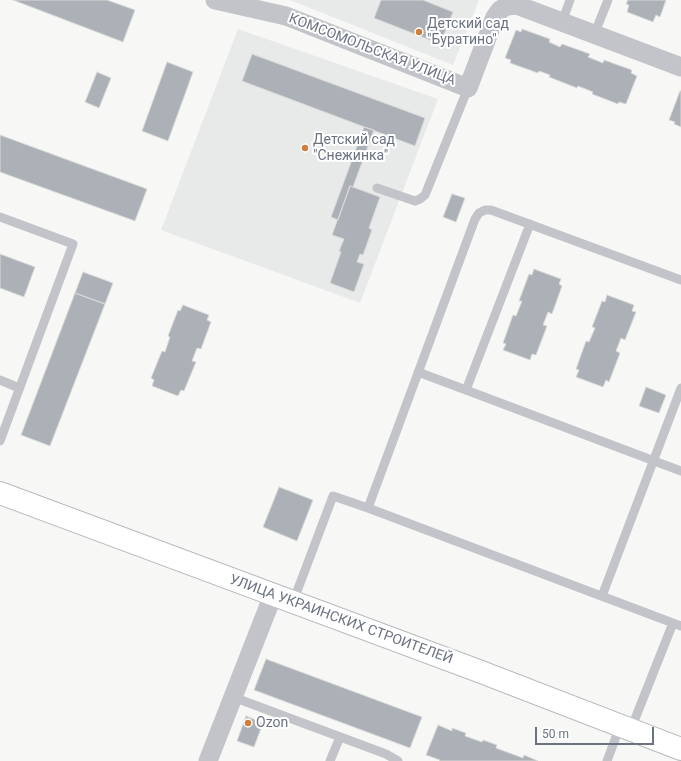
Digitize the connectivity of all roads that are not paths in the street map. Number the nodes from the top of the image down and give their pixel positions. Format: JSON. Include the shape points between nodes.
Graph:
{"nodes":[{"id":1,"x":215,"y":0,"type":"edge"},
{"id":2,"x":570,"y":0,"type":"edge"},
{"id":3,"x":608,"y":0,"type":"edge"},
{"id":4,"x":562,"y":22,"type":"junction"},
{"id":5,"x":594,"y":35,"type":"junction"},
{"id":6,"x":681,"y":67,"type":"edge"},
{"id":7,"x":468,"y":88,"type":"junction"},
{"id":8,"x":377,"y":188,"type":"dead end"},
{"id":9,"x":0,"y":217,"type":"edge"},
{"id":10,"x":530,"y":224,"type":"junction"},
{"id":11,"x":681,"y":280,"type":"edge"},
{"id":12,"x":418,"y":372,"type":"junction"},
{"id":13,"x":0,"y":380,"type":"edge"},
{"id":14,"x":19,"y":388,"type":"junction"},
{"id":15,"x":681,"y":388,"type":"edge"},
{"id":16,"x":466,"y":390,"type":"junction"},
{"id":17,"x":0,"y":440,"type":"edge"},
{"id":18,"x":653,"y":461,"type":"junction"},
{"id":19,"x":681,"y":471,"type":"edge"},
{"id":20,"x":0,"y":493,"type":"edge"},
{"id":21,"x":368,"y":508,"type":"junction"},
{"id":22,"x":602,"y":596,"type":"junction"},
{"id":23,"x":283,"y":599,"type":"junction"},
{"id":24,"x":677,"y":625,"type":"edge"},
{"id":25,"x":233,"y":697,"type":"junction"},
{"id":26,"x":626,"y":728,"type":"junction"},
{"id":27,"x":340,"y":737,"type":"junction"},
{"id":28,"x":681,"y":749,"type":"edge"},
{"id":29,"x":208,"y":761,"type":"edge"},
{"id":30,"x":330,"y":761,"type":"edge"},
{"id":31,"x":398,"y":761,"type":"edge"},
{"id":32,"x":607,"y":761,"type":"edge"}],
"edges":[{"from":1,"to":7,"type":"street","name":"КОМСОМОЛЬСКАЯ УЛИЦА","via":[[286,16]]},
{"from":2,"to":4,"type":"lane"},
{"from":3,"to":5,"type":"lane"},
{"from":4,"to":5,"type":"street","name":"КОМСОМОЛЬСКАЯ УЛИЦА"},
{"from":4,"to":7,"type":"street","name":"КОМСОМОЛЬСКАЯ УЛИЦА","via":[[517,5],[500,10]]},
{"from":5,"to":6,"type":"street","name":"КОМСОМОЛЬСКАЯ УЛИЦА"},
{"from":7,"to":8,"type":"lane","via":[[425,195],[415,202]]},
{"from":9,"to":14,"type":"lane","via":[[73,244]]},
{"from":10,"to":11,"type":"lane"},
{"from":10,"to":12,"type":"lane","via":[[491,210],[479,213]]},
{"from":10,"to":16,"type":"lane"},
{"from":12,"to":16,"type":"lane"},
{"from":12,"to":21,"type":"lane"},
{"from":13,"to":14,"type":"lane"},
{"from":14,"to":17,"type":"lane"},
{"from":15,"to":18,"type":"lane"},
{"from":16,"to":18,"type":"lane"},
{"from":18,"to":19,"type":"lane"},
{"from":18,"to":22,"type":"lane"},
{"from":20,"to":23,"type":"street","name":"УЛИЦА УКРАИНСКИХ СТРОИТЕЛЕЙ"},
{"from":21,"to":22,"type":"lane"},
{"from":21,"to":23,"type":"lane","via":[[333,496]]},
{"from":22,"to":24,"type":"lane"},
{"from":23,"to":25,"type":"street"},
{"from":23,"to":26,"type":"street","name":"УЛИЦА УКРАИНСКИХ СТРОИТЕЛЕЙ"},
{"from":24,"to":26,"type":"lane"},
{"from":25,"to":27,"type":"lane"},
{"from":25,"to":29,"type":"street"},
{"from":26,"to":28,"type":"street","name":"УЛИЦА УКРАИНСКИХ СТРОИТЕЛЕЙ"},
{"from":26,"to":32,"type":"lane"},
{"from":27,"to":30,"type":"lane"},
{"from":27,"to":31,"type":"lane"}]}
